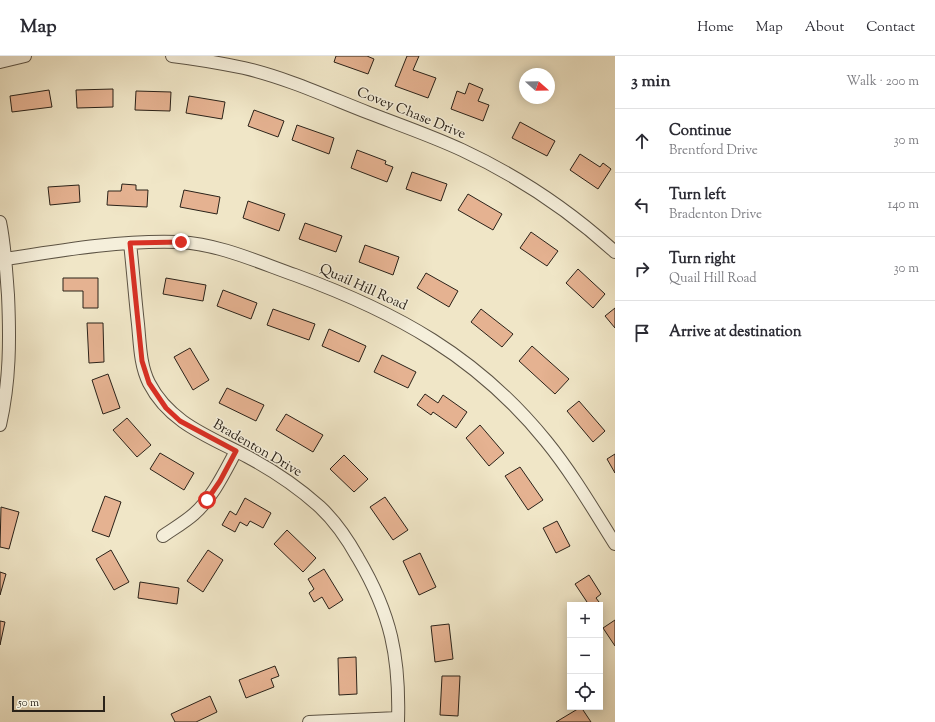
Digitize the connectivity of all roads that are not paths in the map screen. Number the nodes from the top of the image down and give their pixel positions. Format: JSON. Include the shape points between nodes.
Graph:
{"nodes":[{"id":1,"x":25,"y":56,"type":"edge"},
{"id":2,"x":172,"y":56,"type":"edge"},
{"id":3,"x":0,"y":62,"type":"edge"},
{"id":4,"x":0,"y":222,"type":"edge"},
{"id":5,"x":130,"y":243,"type":"junction"},
{"id":6,"x":615,"y":252,"type":"edge"},
{"id":7,"x":6,"y":259,"type":"junction"},
{"id":8,"x":0,"y":425,"type":"edge"},
{"id":9,"x":236,"y":451,"type":"junction"},
{"id":10,"x":163,"y":536,"type":"dead end"},
{"id":11,"x":615,"y":544,"type":"edge"},
{"id":12,"x":398,"y":720,"type":"edge"},
{"id":13,"x":309,"y":722,"type":"edge"}],
"edges":[{"from":1,"to":3,"type":"street"},
{"from":2,"to":6,"type":"street","name":"Covey Chase Drive","via":[[263,73],[456,147],[530,187],[574,217]]},
{"from":4,"to":7,"type":"street"},
{"from":5,"to":7,"type":"street","name":"Quail Hill Road"},
{"from":5,"to":9,"type":"street","name":"Bradenton Drive","via":[[142,361],[149,383],[166,408],[180,421]]},
{"from":5,"to":11,"type":"street","name":"Quail Hill Road","via":[[181,242],[243,256],[359,299],[436,341],[483,377],[546,441]]},
{"from":7,"to":8,"type":"street","via":[[9,360]]},
{"from":9,"to":10,"type":"street","via":[[207,500],[194,514]]},
{"from":9,"to":12,"type":"street","name":"Bradenton Drive","via":[[281,477],[322,508],[351,546],[370,577],[389,625],[396,663]]},
{"from":12,"to":13,"type":"street"}]}
